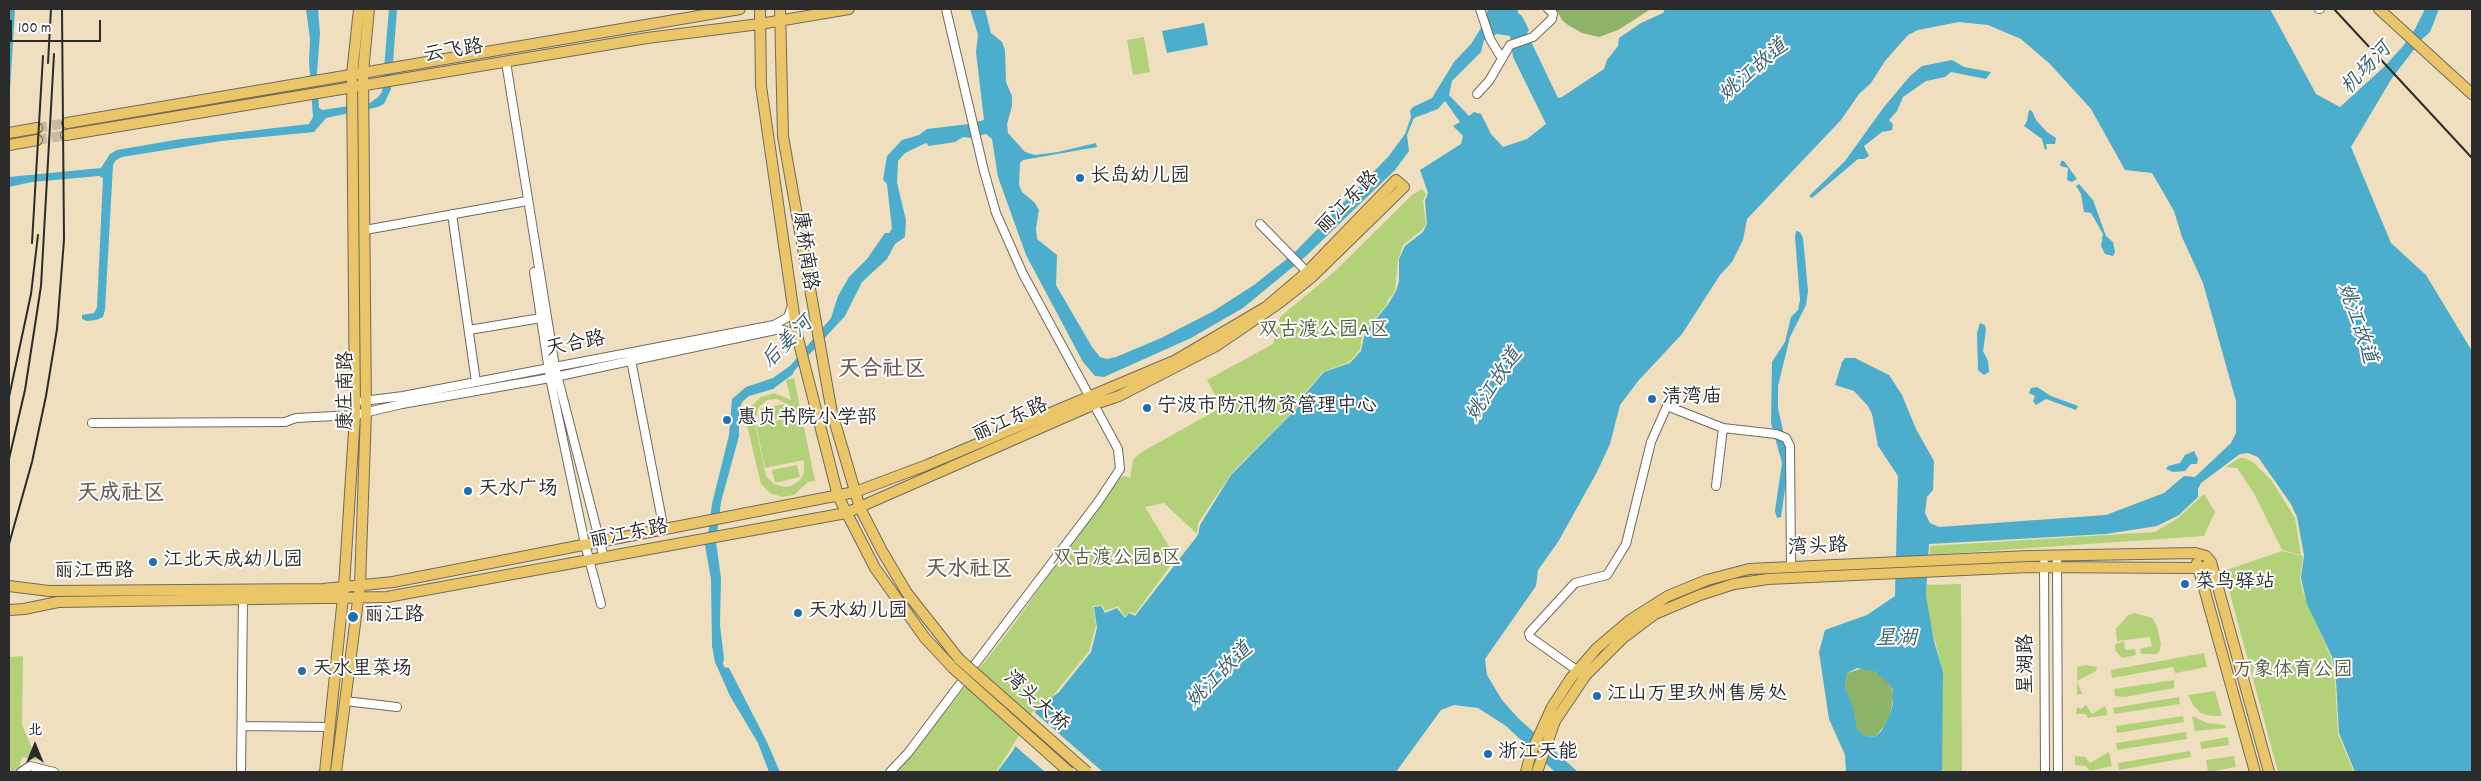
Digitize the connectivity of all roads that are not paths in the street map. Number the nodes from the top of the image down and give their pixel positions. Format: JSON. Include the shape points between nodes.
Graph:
{"nodes":[{"id":1,"x":359,"y":9,"type":"edge"},
{"id":2,"x":369,"y":9,"type":"edge"},
{"id":3,"x":740,"y":9,"type":"edge"},
{"id":4,"x":760,"y":9,"type":"edge"},
{"id":5,"x":780,"y":9,"type":"edge"},
{"id":6,"x":848,"y":9,"type":"edge"},
{"id":7,"x":946,"y":9,"type":"edge"},
{"id":8,"x":1548,"y":9,"type":"edge"},
{"id":9,"x":1481,"y":10,"type":"edge"},
{"id":10,"x":2384,"y":10,"type":"edge"},
{"id":11,"x":780,"y":21,"type":"junction"},
{"id":12,"x":760,"y":24,"type":"junction"},
{"id":13,"x":1501,"y":57,"type":"junction"},
{"id":14,"x":506,"y":62,"type":"junction"},
{"id":15,"x":363,"y":72,"type":"junction"},
{"id":16,"x":352,"y":74,"type":"junction"},
{"id":17,"x":363,"y":85,"type":"junction"},
{"id":18,"x":352,"y":88,"type":"junction"},
{"id":19,"x":1477,"y":94,"type":"dead end"},
{"id":20,"x":2472,"y":94,"type":"edge"},
{"id":21,"x":67,"y":123,"type":"tunnel mouth"},
{"id":22,"x":37,"y":128,"type":"tunnel mouth"},
{"id":23,"x":9,"y":133,"type":"edge"},
{"id":24,"x":66,"y":135,"type":"tunnel mouth"},
{"id":25,"x":37,"y":140,"type":"tunnel mouth"},
{"id":26,"x":9,"y":146,"type":"edge"},
{"id":27,"x":527,"y":201,"type":"junction"},
{"id":28,"x":452,"y":214,"type":"junction"},
{"id":29,"x":530,"y":218,"type":"junction"},
{"id":30,"x":1260,"y":224,"type":"dead end"},
{"id":31,"x":365,"y":230,"type":"junction"},
{"id":32,"x":1309,"y":274,"type":"junction"},
{"id":33,"x":793,"y":304,"type":"junction"},
{"id":34,"x":541,"y":318,"type":"junction"},
{"id":35,"x":469,"y":330,"type":"junction"},
{"id":36,"x":798,"y":335,"type":"junction"},
{"id":37,"x":631,"y":360,"type":"junction"},
{"id":38,"x":552,"y":368,"type":"junction"},
{"id":39,"x":553,"y":377,"type":"junction"},
{"id":40,"x":476,"y":382,"type":"junction"},
{"id":41,"x":366,"y":400,"type":"junction"},
{"id":42,"x":1093,"y":400,"type":"junction"},
{"id":43,"x":354,"y":402,"type":"junction"},
{"id":44,"x":366,"y":412,"type":"junction"},
{"id":45,"x":355,"y":415,"type":"junction"},
{"id":46,"x":92,"y":423,"type":"dead end"},
{"id":47,"x":1723,"y":428,"type":"junction"},
{"id":48,"x":1106,"y":471,"type":"dead end"},
{"id":49,"x":1116,"y":474,"type":"junction"},
{"id":50,"x":1716,"y":486,"type":"dead end"},
{"id":51,"x":855,"y":492,"type":"junction"},
{"id":52,"x":838,"y":496,"type":"junction"},
{"id":53,"x":860,"y":508,"type":"junction"},
{"id":54,"x":846,"y":513,"type":"junction"},
{"id":55,"x":662,"y":520,"type":"dead end"},
{"id":56,"x":600,"y":541,"type":"junction"},
{"id":57,"x":585,"y":544,"type":"junction"},
{"id":58,"x":2195,"y":553,"type":"junction"},
{"id":59,"x":2057,"y":556,"type":"junction"},
{"id":60,"x":604,"y":558,"type":"junction"},
{"id":61,"x":590,"y":561,"type":"junction"},
{"id":62,"x":2044,"y":561,"type":"junction"},
{"id":63,"x":2212,"y":566,"type":"junction"},
{"id":64,"x":1791,"y":567,"type":"junction"},
{"id":65,"x":2057,"y":567,"type":"junction"},
{"id":66,"x":1892,"y":568,"type":"junction"},
{"id":67,"x":2198,"y":568,"type":"junction"},
{"id":68,"x":360,"y":585,"type":"junction"},
{"id":69,"x":9,"y":586,"type":"edge"},
{"id":70,"x":344,"y":592,"type":"junction"},
{"id":71,"x":359,"y":597,"type":"junction"},
{"id":72,"x":2044,"y":597,"type":"junction"},
{"id":73,"x":243,"y":598,"type":"junction"},
{"id":74,"x":2057,"y":601,"type":"junction"},
{"id":75,"x":601,"y":604,"type":"dead end"},
{"id":76,"x":9,"y":610,"type":"edge"},
{"id":77,"x":960,"y":659,"type":"joint"},
{"id":78,"x":953,"y":668,"type":"joint"},
{"id":79,"x":1578,"y":671,"type":"junction"},
{"id":80,"x":345,"y":701,"type":"junction"},
{"id":81,"x":397,"y":707,"type":"dead end"},
{"id":82,"x":242,"y":726,"type":"junction"},
{"id":83,"x":330,"y":727,"type":"junction"},
{"id":84,"x":1547,"y":729,"type":"junction"},
{"id":85,"x":1537,"y":753,"type":"junction"},
{"id":86,"x":21,"y":772,"type":"edge"},
{"id":87,"x":54,"y":772,"type":"edge"},
{"id":88,"x":241,"y":772,"type":"edge"},
{"id":89,"x":325,"y":772,"type":"edge"},
{"id":90,"x":336,"y":772,"type":"edge"},
{"id":91,"x":890,"y":772,"type":"edge"},
{"id":92,"x":1069,"y":772,"type":"edge"},
{"id":93,"x":1087,"y":772,"type":"edge"},
{"id":94,"x":1526,"y":772,"type":"edge"},
{"id":95,"x":1537,"y":772,"type":"edge"},
{"id":96,"x":2045,"y":772,"type":"edge"},
{"id":97,"x":2058,"y":772,"type":"edge"},
{"id":98,"x":2255,"y":772,"type":"edge"},
{"id":99,"x":2269,"y":772,"type":"edge"}],
"edges":[{"from":1,"to":16,"type":"main road"},
{"from":2,"to":15,"type":"main road","name":"康庄南路"},
{"from":3,"to":15,"type":"main road","name":"云飞路"},
{"from":4,"to":12,"type":"main road","name":"康桥南路"},
{"from":5,"to":11,"type":"main road","name":"康桥南路"},
{"from":6,"to":11,"type":"main road","name":"云飞路"},
{"from":7,"to":42,"type":"street","via":[[996,213],[1023,274]]},
{"from":8,"to":13,"type":"street","via":[[1553,13],[1552,19],[1533,37],[1510,44]]},
{"from":9,"to":13,"type":"street","via":[[1490,39]]},
{"from":10,"to":20,"type":"main road","via":[[2400,29]]},
{"from":11,"to":12,"type":"main road","name":"云飞路"},
{"from":11,"to":51,"type":"main road","name":"康桥南路","via":[[783,136],[832,413]]},
{"from":12,"to":14,"type":"main road","name":"云飞路","via":[[648,38]]},
{"from":12,"to":33,"type":"main road","name":"康桥南路","via":[[761,86]]},
{"from":13,"to":19,"type":"street","via":[[1489,81]]},
{"from":14,"to":17,"type":"main road","name":"云飞路"},
{"from":14,"to":27,"type":"street"},
{"from":15,"to":16,"type":"main road","name":"云飞路"},
{"from":15,"to":17,"type":"main road","name":"康庄南路"},
{"from":16,"to":18,"type":"main road"},
{"from":16,"to":21,"type":"main road","name":"云飞路"},
{"from":17,"to":18,"type":"main road","name":"云飞路"},
{"from":17,"to":31,"type":"main road","name":"康庄南路"},
{"from":18,"to":24,"type":"main road","name":"云飞路"},
{"from":18,"to":43,"type":"main road","name":"康庄南路"},
{"from":22,"to":23,"type":"main road"},
{"from":25,"to":26,"type":"main road"},
{"from":27,"to":28,"type":"street"},
{"from":27,"to":29,"type":"street"},
{"from":28,"to":31,"type":"street"},
{"from":28,"to":35,"type":"street"},
{"from":29,"to":34,"type":"street"},
{"from":29,"to":38,"type":"street"},
{"from":30,"to":32,"type":"street"},
{"from":31,"to":41,"type":"main road","name":"康庄南路"},
{"from":32,"to":32,"type":"main road","name":"丽江东路","via":[[1404,187],[1396,180]]},
{"from":32,"to":42,"type":"main road","name":"丽江东路","via":[[1266,307],[1176,360]]},
{"from":33,"to":36,"type":"main road","name":"康桥南路"},
{"from":33,"to":38,"type":"street","name":"天合路","via":[[788,317],[774,325]]},
{"from":34,"to":35,"type":"street"},
{"from":34,"to":38,"type":"street"},
{"from":35,"to":40,"type":"street"},
{"from":36,"to":37,"type":"street","name":"天合路","via":[[780,329]]},
{"from":36,"to":52,"type":"main road","name":"康桥南路"},
{"from":37,"to":39,"type":"street","name":"天合路"},
{"from":37,"to":55,"type":"street"},
{"from":38,"to":39,"type":"street"},
{"from":38,"to":40,"type":"street","name":"天合路"},
{"from":39,"to":44,"type":"street","name":"天合路"},
{"from":39,"to":56,"type":"street"},
{"from":39,"to":57,"type":"street"},
{"from":40,"to":41,"type":"street","name":"天合路"},
{"from":41,"to":43,"type":"street","name":"天合路"},
{"from":41,"to":44,"type":"main road","name":"康庄南路"},
{"from":42,"to":49,"type":"street","via":[[1118,449],[1120,469]]},
{"from":42,"to":51,"type":"main road","name":"丽江东路"},
{"from":42,"to":53,"type":"main road","name":"丽江东路"},
{"from":43,"to":45,"type":"main road","name":"康庄南路"},
{"from":44,"to":45,"type":"street","name":"天合路"},
{"from":44,"to":68,"type":"main road","name":"康庄南路"},
{"from":45,"to":46,"type":"street","name":"天合路","via":[[296,418],[285,422]]},
{"from":45,"to":70,"type":"main road","name":"康庄南路"},
{"from":47,"to":50,"type":"street"},
{"from":47,"to":64,"type":"street","via":[[1776,434],[1786,438],[1790,446]]},
{"from":47,"to":79,"type":"street","via":[[1667,406],[1652,442],[1626,544],[1607,575],[1575,583],[1529,633],[1530,637]]},
{"from":48,"to":49,"type":"street"},
{"from":49,"to":91,"type":"street","via":[[920,737]]},
{"from":51,"to":52,"type":"main road","name":"丽江东路"},
{"from":51,"to":53,"type":"main road","name":"康桥南路"},
{"from":52,"to":54,"type":"main road","name":"康桥南路"},
{"from":52,"to":56,"type":"main road","name":"丽江东路"},
{"from":53,"to":54,"type":"main road","name":"丽江东路"},
{"from":53,"to":77,"type":"main road","name":"康桥南路","via":[[907,593]]},
{"from":54,"to":60,"type":"main road","name":"丽江东路"},
{"from":54,"to":78,"type":"main road","name":"康桥南路","via":[[875,568],[926,638]]},
{"from":56,"to":57,"type":"main road","name":"丽江东路"},
{"from":56,"to":60,"type":"street"},
{"from":57,"to":61,"type":"street"},
{"from":57,"to":68,"type":"main road","name":"丽江东路","via":[[393,582]]},
{"from":58,"to":59,"type":"main road","name":"湾头路"},
{"from":58,"to":63,"type":"main road","name":"湾头路","via":[[2206,556]]},
{"from":58,"to":67,"type":"main road"},
{"from":59,"to":62,"type":"main road","name":"湾头路"},
{"from":59,"to":65,"type":"street","name":"星湖路"},
{"from":60,"to":61,"type":"main road","name":"丽江东路"},
{"from":61,"to":71,"type":"main road","name":"丽江东路","via":[[387,597]]},
{"from":61,"to":75,"type":"street"},
{"from":62,"to":65,"type":"main road","name":"湾头路"},
{"from":62,"to":66,"type":"main road","name":"湾头路"},
{"from":62,"to":72,"type":"street","name":"星湖路"},
{"from":63,"to":67,"type":"main road","name":"湾头路"},
{"from":63,"to":99,"type":"main road"},
{"from":64,"to":66,"type":"main road","name":"湾头路"},
{"from":64,"to":79,"type":"main road","name":"湾头路","via":[[1749,569],[1707,580],[1668,596],[1630,620],[1597,648]]},
{"from":65,"to":67,"type":"main road","name":"湾头路"},
{"from":65,"to":74,"type":"street","name":"星湖路"},
{"from":66,"to":84,"type":"main road","name":"湾头路","via":[[1743,583],[1700,595],[1655,614],[1623,638],[1586,675]]},
{"from":67,"to":98,"type":"main road"},
{"from":68,"to":70,"type":"main road","name":"丽江西路"},
{"from":68,"to":71,"type":"main road","name":"康庄南路"},
{"from":69,"to":70,"type":"main road","name":"丽江西路","via":[[49,592],[323,589]]},
{"from":70,"to":71,"type":"main road","name":"丽江西路"},
{"from":70,"to":73,"type":"main road","name":"丽江西路"},
{"from":70,"to":83,"type":"main road","name":"康庄南路"},
{"from":71,"to":80,"type":"main road","name":"康庄南路"},
{"from":72,"to":74,"type":"street"},
{"from":72,"to":96,"type":"street","name":"星湖路"},
{"from":73,"to":76,"type":"main road","name":"丽江西路","via":[[58,602]]},
{"from":73,"to":82,"type":"street"},
{"from":74,"to":97,"type":"street","name":"星湖路"},
{"from":77,"to":93,"type":"main road","name":"湾头大桥","bridge":true},
{"from":78,"to":92,"type":"main road","name":"湾头大桥","bridge":true},
{"from":79,"to":84,"type":"main road","name":"湾头路","via":[[1552,707]]},
{"from":80,"to":81,"type":"street"},
{"from":80,"to":90,"type":"main road","name":"康庄南路"},
{"from":82,"to":83,"type":"street"},
{"from":82,"to":88,"type":"street"},
{"from":83,"to":89,"type":"main road","name":"康庄南路"},
{"from":84,"to":85,"type":"main road","name":"湾头路"},
{"from":85,"to":94,"type":"main road","name":"湾头路"},
{"from":85,"to":95,"type":"main road","name":"湾头路"},
{"from":86,"to":87,"type":"street","via":[[36,766]]}]}
